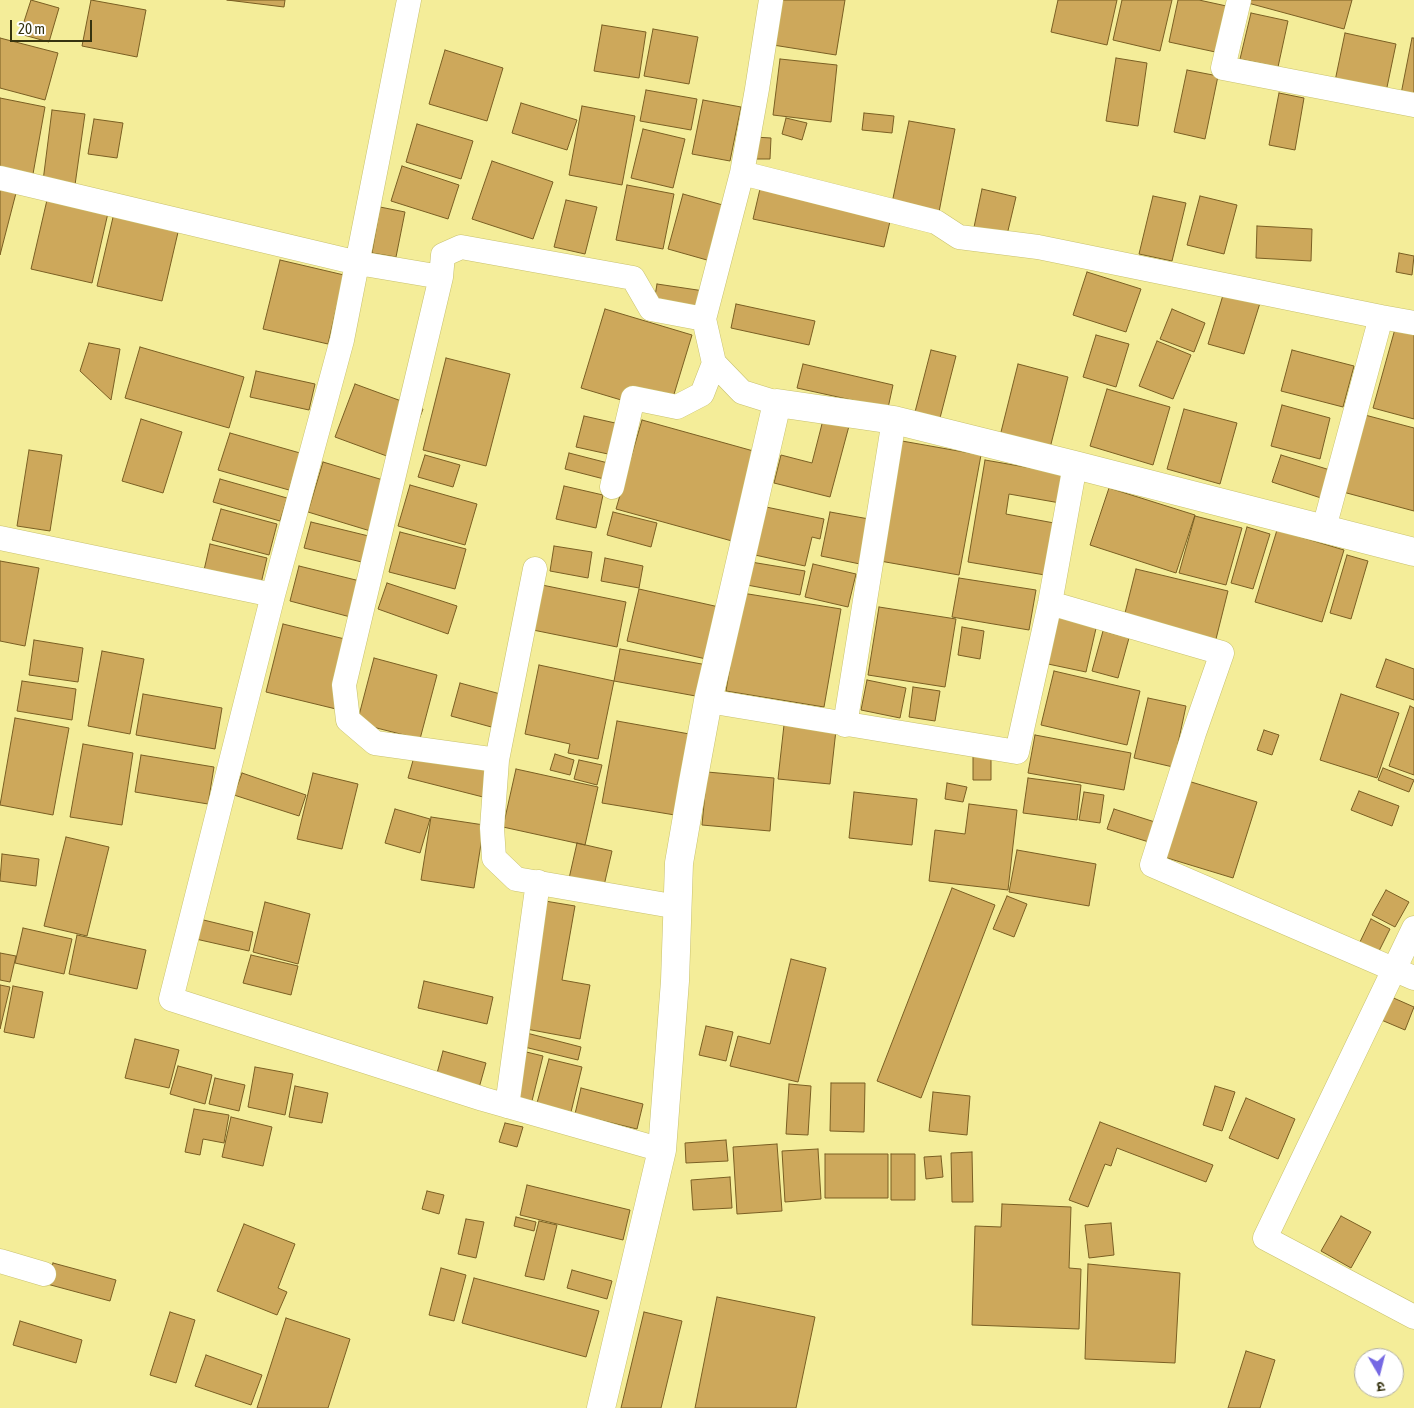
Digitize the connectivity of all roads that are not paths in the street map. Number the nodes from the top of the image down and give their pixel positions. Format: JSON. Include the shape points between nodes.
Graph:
{"nodes":[{"id":1,"x":409,"y":0,"type":"edge"},
{"id":2,"x":771,"y":0,"type":"edge"},
{"id":3,"x":1239,"y":0,"type":"edge"},
{"id":4,"x":1414,"y":106,"type":"edge"},
{"id":5,"x":742,"y":174,"type":"junction"},
{"id":6,"x":0,"y":178,"type":"edge"},
{"id":7,"x":358,"y":263,"type":"junction"},
{"id":8,"x":441,"y":277,"type":"junction"},
{"id":9,"x":1382,"y":317,"type":"junction"},
{"id":10,"x":704,"y":319,"type":"junction"},
{"id":11,"x":1414,"y":323,"type":"edge"},
{"id":12,"x":714,"y":363,"type":"junction"},
{"id":13,"x":777,"y":403,"type":"junction"},
{"id":14,"x":894,"y":420,"type":"junction"},
{"id":15,"x":1076,"y":465,"type":"junction"},
{"id":16,"x":612,"y":487,"type":"dead end"},
{"id":17,"x":1324,"y":528,"type":"junction"},
{"id":18,"x":0,"y":538,"type":"edge"},
{"id":19,"x":1414,"y":552,"type":"edge"},
{"id":20,"x":535,"y":569,"type":"dead end"},
{"id":21,"x":273,"y":595,"type":"junction"},
{"id":22,"x":1050,"y":603,"type":"junction"},
{"id":23,"x":708,"y":701,"type":"junction"},
{"id":24,"x":845,"y":725,"type":"junction"},
{"id":25,"x":497,"y":760,"type":"junction"},
{"id":26,"x":538,"y":882,"type":"junction"},
{"id":27,"x":678,"y":906,"type":"junction"},
{"id":28,"x":1414,"y":928,"type":"edge"},
{"id":29,"x":1404,"y":974,"type":"edge"},
{"id":30,"x":508,"y":1106,"type":"junction"},
{"id":31,"x":662,"y":1150,"type":"junction"},
{"id":32,"x":0,"y":1261,"type":"edge"},
{"id":33,"x":44,"y":1274,"type":"dead end"},
{"id":34,"x":1414,"y":1317,"type":"edge"},
{"id":35,"x":602,"y":1408,"type":"edge"}],
"edges":[{"from":1,"to":7,"type":"street"},
{"from":2,"to":5,"type":"street"},
{"from":3,"to":4,"type":"street","via":[[1223,68]]},
{"from":5,"to":9,"type":"street","via":[[936,222],[959,237],[1038,247]]},
{"from":5,"to":10,"type":"street"},
{"from":6,"to":7,"type":"street"},
{"from":7,"to":8,"type":"street"},
{"from":7,"to":21,"type":"street","via":[[342,340]]},
{"from":8,"to":10,"type":"street","via":[[443,255],[461,247],[633,278],[651,309]]},
{"from":8,"to":25,"type":"street","via":[[344,685],[348,720],[375,743]]},
{"from":9,"to":11,"type":"street"},
{"from":9,"to":17,"type":"street"},
{"from":10,"to":12,"type":"street"},
{"from":12,"to":13,"type":"street","via":[[742,392]]},
{"from":12,"to":16,"type":"street","via":[[702,394],[677,407],[633,398]]},
{"from":13,"to":14,"type":"street"},
{"from":13,"to":23,"type":"street"},
{"from":14,"to":15,"type":"street"},
{"from":14,"to":24,"type":"street"},
{"from":15,"to":17,"type":"street"},
{"from":15,"to":22,"type":"street"},
{"from":17,"to":19,"type":"street"},
{"from":18,"to":21,"type":"street"},
{"from":20,"to":25,"type":"street"},
{"from":21,"to":30,"type":"street","via":[[163,997]]},
{"from":22,"to":24,"type":"street","via":[[1016,752]]},
{"from":22,"to":29,"type":"street","via":[[1222,653],[1152,865]]},
{"from":23,"to":24,"type":"street"},
{"from":23,"to":27,"type":"street","via":[[679,863]]},
{"from":25,"to":26,"type":"street","via":[[492,828],[494,858],[516,879]]},
{"from":26,"to":27,"type":"street"},
{"from":26,"to":30,"type":"street"},
{"from":27,"to":31,"type":"street"},
{"from":28,"to":29,"type":"street"},
{"from":29,"to":34,"type":"street","via":[[1266,1238]]},
{"from":30,"to":31,"type":"street"},
{"from":31,"to":35,"type":"street"},
{"from":32,"to":33,"type":"street"}]}
